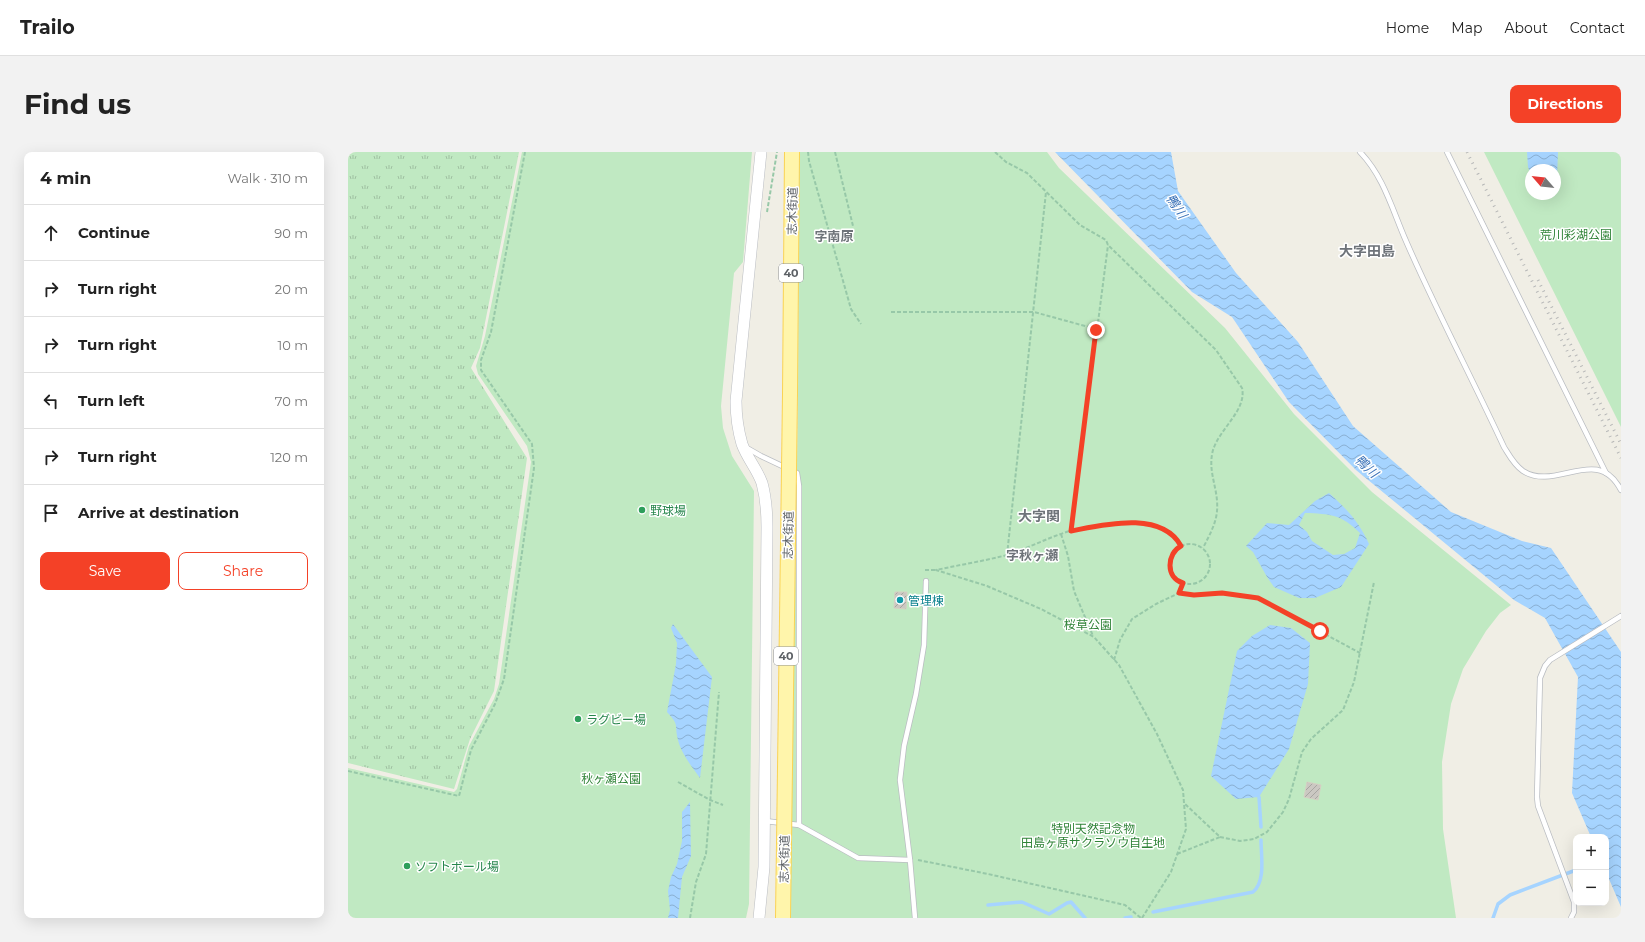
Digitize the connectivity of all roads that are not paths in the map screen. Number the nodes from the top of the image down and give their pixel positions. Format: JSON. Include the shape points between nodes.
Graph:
{"nodes":[{"id":1,"x":761,"y":152,"type":"edge"},
{"id":2,"x":792,"y":152,"type":"edge"},
{"id":3,"x":1360,"y":152,"type":"edge"},
{"id":4,"x":1447,"y":152,"type":"edge"},
{"id":5,"x":743,"y":445,"type":"junction"},
{"id":6,"x":1606,"y":473,"type":"junction"},
{"id":7,"x":1621,"y":490,"type":"edge"},
{"id":8,"x":926,"y":581,"type":"dead end"},
{"id":9,"x":1621,"y":616,"type":"edge"},
{"id":10,"x":764,"y":821,"type":"junction"},
{"id":11,"x":799,"y":825,"type":"junction"},
{"id":12,"x":910,"y":860,"type":"junction"},
{"id":13,"x":758,"y":918,"type":"edge"},
{"id":14,"x":783,"y":918,"type":"edge"},
{"id":15,"x":916,"y":918,"type":"edge"},
{"id":16,"x":1571,"y":918,"type":"edge"}],
"edges":[{"from":1,"to":5,"type":"street","via":[[736,401],[738,427]]},
{"from":2,"to":14,"type":"main road","name":"志木街道","number":"40","bridge":true},
{"from":3,"to":6,"type":"lane","via":[[1382,180],[1406,240],[1512,460],[1523,471],[1537,476],[1552,476],[1584,469]]},
{"from":4,"to":6,"type":"lane"},
{"from":5,"to":10,"type":"street","via":[[762,483],[766,501]]},
{"from":5,"to":11,"type":"lane","via":[[797,473]]},
{"from":6,"to":7,"type":"lane"},
{"from":8,"to":12,"type":"lane","via":[[924,645],[900,764],[901,797]]},
{"from":9,"to":16,"type":"lane","via":[[1557,656],[1545,666],[1540,678],[1538,806],[1574,902]]},
{"from":10,"to":11,"type":"lane"},
{"from":10,"to":13,"type":"street","via":[[763,885]]},
{"from":11,"to":12,"type":"lane","via":[[858,858]]},
{"from":12,"to":15,"type":"lane"}]}
